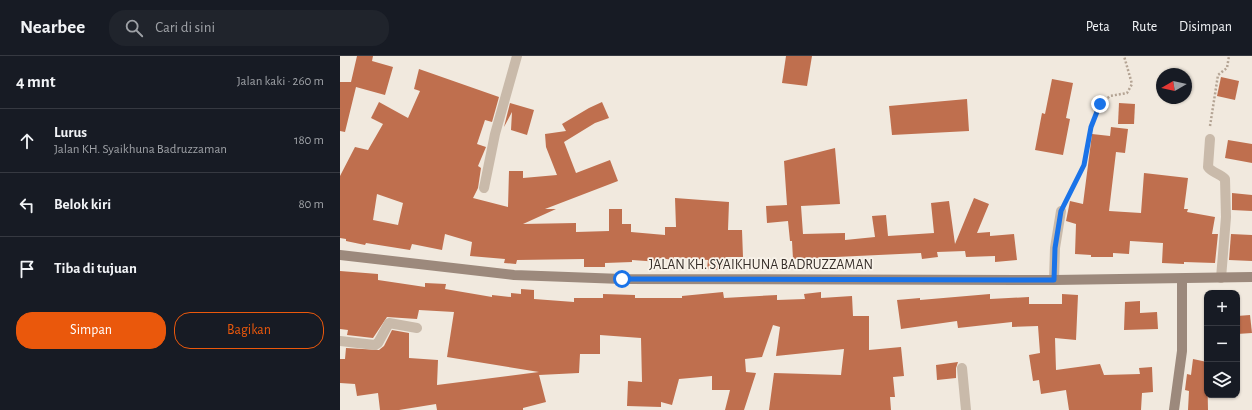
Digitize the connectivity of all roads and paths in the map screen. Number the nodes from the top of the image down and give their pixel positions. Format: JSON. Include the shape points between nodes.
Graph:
{"nodes":[{"id":1,"x":516,"y":56,"type":"edge"},
{"id":2,"x":1124,"y":56,"type":"edge"},
{"id":3,"x":1229,"y":56,"type":"edge"},
{"id":4,"x":1210,"y":139,"type":"joint"},
{"id":5,"x":484,"y":188,"type":"dead end"},
{"id":6,"x":1061,"y":211,"type":"joint"},
{"id":7,"x":340,"y":255,"type":"edge"},
{"id":8,"x":1252,"y":277,"type":"edge"},
{"id":9,"x":1221,"y":278,"type":"junction"},
{"id":10,"x":1182,"y":279,"type":"junction"},
{"id":11,"x":1054,"y":280,"type":"junction"},
{"id":12,"x":417,"y":328,"type":"dead end"},
{"id":13,"x":340,"y":341,"type":"edge"},
{"id":14,"x":962,"y":368,"type":"dead end"},
{"id":15,"x":966,"y":410,"type":"edge"},
{"id":16,"x":1174,"y":410,"type":"edge"}],
"edges":[{"from":1,"to":5,"type":"street","via":[[495,134]]},
{"from":2,"to":6,"type":"path","via":[[1132,84],[1127,93],[1110,96],[1100,104],[1091,127],[1084,165]]},
{"from":3,"to":4,"type":"path","via":[[1227,68],[1218,75],[1216,83]]},
{"from":4,"to":9,"type":"street","via":[[1209,170],[1221,174],[1225,179],[1226,217]]},
{"from":6,"to":11,"type":"street","via":[[1055,248]]},
{"from":7,"to":11,"type":"main road","name":"JALAN KH. SYAIKHUNA BADRUZZAMAN","via":[[514,275],[622,279]]},
{"from":8,"to":9,"type":"main road","name":"JALAN KH. SYAIKHUNA BADRUZZAMAN"},
{"from":9,"to":10,"type":"main road","name":"JALAN KH. SYAIKHUNA BADRUZZAMAN"},
{"from":10,"to":11,"type":"main road","name":"JALAN KH. SYAIKHUNA BADRUZZAMAN"},
{"from":10,"to":16,"type":"main road","via":[[1182,351]]},
{"from":12,"to":13,"type":"street","via":[[389,323],[375,345]]},
{"from":14,"to":15,"type":"street"}]}
